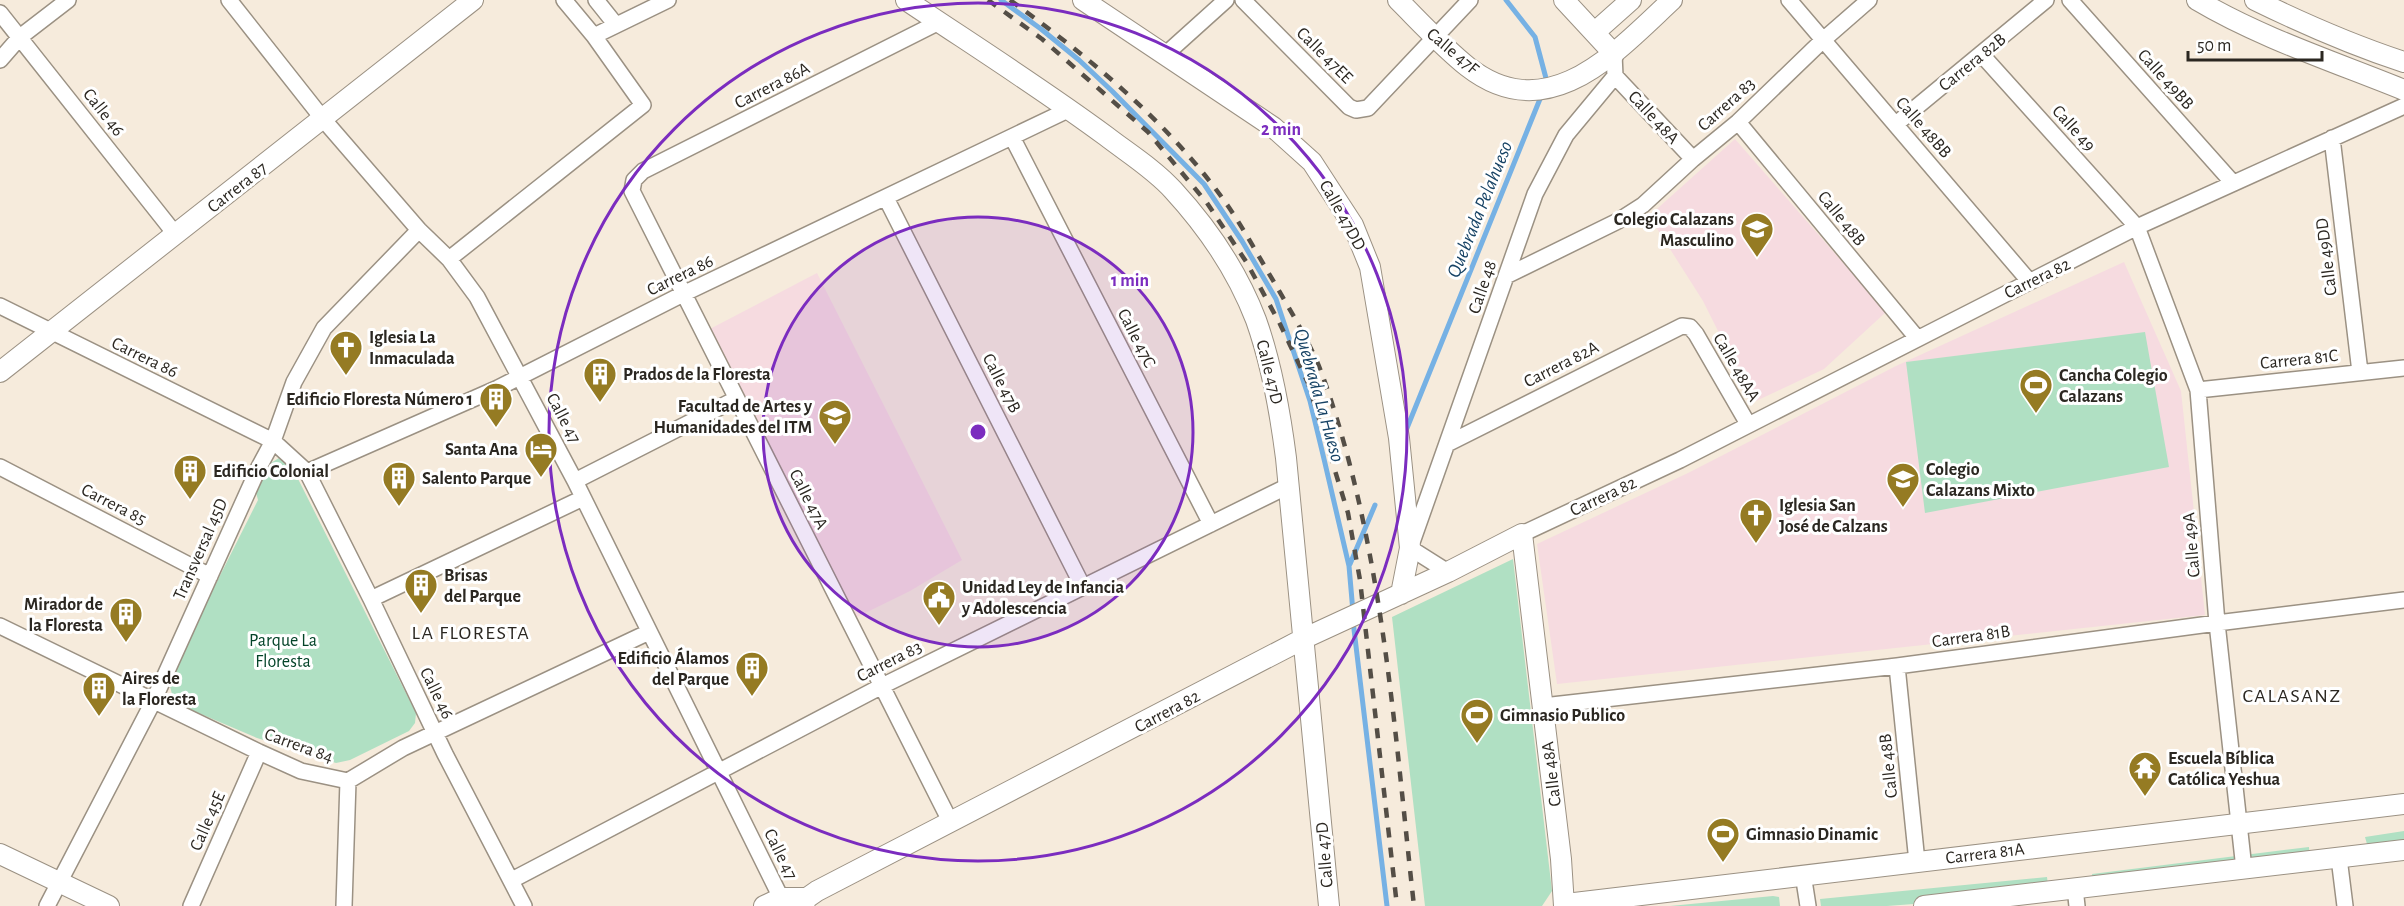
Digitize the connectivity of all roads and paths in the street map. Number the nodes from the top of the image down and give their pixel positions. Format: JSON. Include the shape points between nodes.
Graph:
{"nodes":[{"id":1,"x":68,"y":0,"type":"edge"},
{"id":2,"x":229,"y":0,"type":"edge"},
{"id":3,"x":473,"y":0,"type":"edge"},
{"id":4,"x":564,"y":0,"type":"edge"},
{"id":5,"x":596,"y":0,"type":"edge"},
{"id":6,"x":668,"y":0,"type":"edge"},
{"id":7,"x":906,"y":0,"type":"edge"},
{"id":8,"x":1083,"y":0,"type":"edge"},
{"id":9,"x":1226,"y":0,"type":"edge"},
{"id":10,"x":1243,"y":0,"type":"edge"},
{"id":11,"x":1398,"y":0,"type":"edge"},
{"id":12,"x":1470,"y":0,"type":"edge"},
{"id":13,"x":1564,"y":0,"type":"edge"},
{"id":14,"x":1631,"y":0,"type":"edge"},
{"id":15,"x":1672,"y":0,"type":"edge"},
{"id":16,"x":1789,"y":0,"type":"edge"},
{"id":17,"x":1869,"y":0,"type":"edge"},
{"id":18,"x":2046,"y":0,"type":"edge"},
{"id":19,"x":2070,"y":0,"type":"edge"},
{"id":20,"x":2197,"y":0,"type":"edge"},
{"id":21,"x":2255,"y":0,"type":"edge"},
{"id":22,"x":0,"y":13,"type":"edge"},
{"id":23,"x":939,"y":22,"type":"junction"},
{"id":24,"x":616,"y":25,"type":"junction"},
{"id":25,"x":1595,"y":32,"type":"junction"},
{"id":26,"x":594,"y":36,"type":"junction"},
{"id":27,"x":20,"y":37,"type":"junction"},
{"id":28,"x":1434,"y":37,"type":"junction"},
{"id":29,"x":1822,"y":41,"type":"junction"},
{"id":30,"x":1166,"y":54,"type":"junction"},
{"id":31,"x":1614,"y":54,"type":"junction"},
{"id":32,"x":1982,"y":55,"type":"junction"},
{"id":33,"x":0,"y":60,"type":"edge"},
{"id":34,"x":2404,"y":62,"type":"edge"},
{"id":35,"x":1615,"y":76,"type":"junction"},
{"id":36,"x":2404,"y":90,"type":"edge"},
{"id":37,"x":2404,"y":106,"type":"edge"},
{"id":38,"x":1070,"y":109,"type":"junction"},
{"id":39,"x":323,"y":119,"type":"junction"},
{"id":40,"x":1738,"y":122,"type":"junction"},
{"id":41,"x":1896,"y":124,"type":"junction"},
{"id":42,"x":1012,"y":137,"type":"junction"},
{"id":43,"x":2332,"y":138,"type":"junction"},
{"id":44,"x":1693,"y":159,"type":"junction"},
{"id":45,"x":2233,"y":183,"type":"junction"},
{"id":46,"x":632,"y":191,"type":"joint"},
{"id":47,"x":886,"y":198,"type":"junction"},
{"id":48,"x":2137,"y":227,"type":"junction"},
{"id":49,"x":419,"y":230,"type":"junction"},
{"id":50,"x":176,"y":235,"type":"junction"},
{"id":51,"x":449,"y":259,"type":"junction"},
{"id":52,"x":1506,"y":276,"type":"junction"},
{"id":53,"x":2029,"y":281,"type":"junction"},
{"id":54,"x":683,"y":294,"type":"junction"},
{"id":55,"x":0,"y":306,"type":"edge"},
{"id":56,"x":1692,"y":330,"type":"joint"},
{"id":57,"x":50,"y":332,"type":"junction"},
{"id":58,"x":1917,"y":338,"type":"junction"},
{"id":59,"x":2404,"y":368,"type":"edge"},
{"id":60,"x":0,"y":372,"type":"edge"},
{"id":61,"x":2360,"y":372,"type":"junction"},
{"id":62,"x":520,"y":377,"type":"junction"},
{"id":63,"x":2198,"y":390,"type":"junction"},
{"id":64,"x":736,"y":399,"type":"junction"},
{"id":65,"x":1748,"y":424,"type":"junction"},
{"id":66,"x":273,"y":441,"type":"junction"},
{"id":67,"x":1447,"y":444,"type":"junction"},
{"id":68,"x":0,"y":466,"type":"edge"},
{"id":69,"x":307,"y":472,"type":"junction"},
{"id":70,"x":575,"y":482,"type":"junction"},
{"id":71,"x":1288,"y":486,"type":"junction"},
{"id":72,"x":583,"y":498,"type":"junction"},
{"id":73,"x":1210,"y":524,"type":"junction"},
{"id":74,"x":1522,"y":534,"type":"junction"},
{"id":75,"x":1410,"y":548,"type":"junction"},
{"id":76,"x":1448,"y":572,"type":"junction"},
{"id":77,"x":210,"y":576,"type":"junction"},
{"id":78,"x":1083,"y":587,"type":"junction"},
{"id":79,"x":1393,"y":597,"type":"junction"},
{"id":80,"x":371,"y":599,"type":"junction"},
{"id":81,"x":2404,"y":600,"type":"edge"},
{"id":82,"x":2217,"y":622,"type":"junction"},
{"id":83,"x":0,"y":626,"type":"edge"},
{"id":84,"x":649,"y":632,"type":"junction"},
{"id":85,"x":1305,"y":638,"type":"junction"},
{"id":86,"x":1897,"y":666,"type":"junction"},
{"id":87,"x":882,"y":686,"type":"junction"},
{"id":88,"x":153,"y":702,"type":"junction"},
{"id":89,"x":1543,"y":706,"type":"junction"},
{"id":90,"x":435,"y":733,"type":"junction"},
{"id":91,"x":259,"y":752,"type":"junction"},
{"id":92,"x":718,"y":771,"type":"junction"},
{"id":93,"x":348,"y":782,"type":"junction"},
{"id":94,"x":2404,"y":804,"type":"edge"},
{"id":95,"x":951,"y":823,"type":"junction"},
{"id":96,"x":2240,"y":823,"type":"junction"},
{"id":97,"x":2404,"y":850,"type":"edge"},
{"id":98,"x":0,"y":854,"type":"edge"},
{"id":99,"x":2339,"y":858,"type":"junction"},
{"id":100,"x":1917,"y":862,"type":"junction"},
{"id":101,"x":2244,"y":869,"type":"junction"},
{"id":102,"x":1803,"y":874,"type":"junction"},
{"id":103,"x":512,"y":880,"type":"junction"},
{"id":104,"x":58,"y":883,"type":"junction"},
{"id":105,"x":2076,"y":897,"type":"edge"},
{"id":106,"x":805,"y":902,"type":"edge"},
{"id":107,"x":777,"y":903,"type":"edge"},
{"id":108,"x":1565,"y":905,"type":"edge"},
{"id":109,"x":47,"y":906,"type":"edge"},
{"id":110,"x":109,"y":906,"type":"edge"},
{"id":111,"x":191,"y":906,"type":"edge"},
{"id":112,"x":344,"y":906,"type":"edge"},
{"id":113,"x":524,"y":906,"type":"edge"},
{"id":114,"x":1329,"y":906,"type":"edge"},
{"id":115,"x":1808,"y":906,"type":"edge"},
{"id":116,"x":1923,"y":906,"type":"edge"},
{"id":117,"x":2345,"y":906,"type":"edge"}],
"edges":[{"from":1,"to":27,"type":"street"},
{"from":2,"to":39,"type":"street","name":"Calle 47"},
{"from":3,"to":39,"type":"street","name":"Carrera 87"},
{"from":4,"to":26,"type":"street"},
{"from":5,"to":24,"type":"street"},
{"from":6,"to":24,"type":"street"},
{"from":7,"to":23,"type":"street","name":"Calle 47D"},
{"from":8,"to":30,"type":"street","name":"Calle 47DD"},
{"from":9,"to":30,"type":"street"},
{"from":10,"to":28,"type":"street","name":"Calle 47EE","via":[[1356,110],[1368,108]]},
{"from":11,"to":28,"type":"street","name":"Calle 47F"},
{"from":12,"to":28,"type":"street"},
{"from":13,"to":25,"type":"street"},
{"from":14,"to":25,"type":"street"},
{"from":15,"to":31,"type":"street","name":"Calle 47F"},
{"from":16,"to":29,"type":"street","name":"Calle 48BB"},
{"from":17,"to":29,"type":"street","name":"Carrera 83"},
{"from":18,"to":32,"type":"street","name":"Carrera 82B"},
{"from":19,"to":45,"type":"street","name":"Calle 49BB"},
{"from":20,"to":36,"type":"street","via":[[2229,18]]},
{"from":21,"to":34,"type":"street","via":[[2308,26]]},
{"from":22,"to":27,"type":"street","name":"Calle 46"},
{"from":23,"to":38,"type":"street","name":"Calle 47D"},
{"from":23,"to":46,"type":"street","name":"Carrera 86A","via":[[643,171],[634,180]]},
{"from":24,"to":26,"type":"street"},
{"from":25,"to":31,"type":"street"},
{"from":26,"to":51,"type":"street","via":[[643,105]]},
{"from":27,"to":33,"type":"street"},
{"from":27,"to":50,"type":"street","name":"Calle 46"},
{"from":28,"to":31,"type":"street","name":"Calle 47F","via":[[1469,68],[1495,83],[1521,90],[1546,90]]},
{"from":29,"to":40,"type":"street","name":"Carrera 83"},
{"from":29,"to":41,"type":"street","name":"Calle 48BB"},
{"from":30,"to":75,"type":"street","name":"Calle 47DD","via":[[1293,144],[1312,162],[1353,225],[1370,267],[1399,438]]},
{"from":31,"to":35,"type":"street"},
{"from":32,"to":41,"type":"street","name":"Carrera 82B"},
{"from":32,"to":48,"type":"street","name":"Calle 49"},
{"from":35,"to":44,"type":"street","name":"Calle 48A"},
{"from":35,"to":52,"type":"street","name":"Calle 48","via":[[1566,135],[1551,160]]},
{"from":37,"to":43,"type":"street","name":"Carrera 82"},
{"from":38,"to":42,"type":"street","name":"Carrera 86"},
{"from":38,"to":71,"type":"street","name":"Calle 47D","via":[[1172,189],[1227,262],[1256,319],[1267,356],[1278,401]]},
{"from":39,"to":49,"type":"street","name":"Calle 47"},
{"from":39,"to":50,"type":"street","name":"Carrera 87"},
{"from":40,"to":44,"type":"street","name":"Carrera 83"},
{"from":40,"to":58,"type":"street","name":"Calle 48B"},
{"from":41,"to":53,"type":"street","name":"Calle 48BB"},
{"from":42,"to":47,"type":"street","name":"Carrera 86"},
{"from":42,"to":73,"type":"street","name":"Calle 47C"},
{"from":43,"to":45,"type":"street","name":"Carrera 82"},
{"from":43,"to":61,"type":"street","name":"Calle 49DD"},
{"from":44,"to":52,"type":"street","name":"Carrera 83","via":[[1632,213]]},
{"from":45,"to":48,"type":"street","name":"Carrera 82"},
{"from":46,"to":54,"type":"street","name":"Calle 47A"},
{"from":47,"to":54,"type":"street","name":"Carrera 86"},
{"from":47,"to":78,"type":"street","name":"Calle 47B"},
{"from":48,"to":53,"type":"street","name":"Carrera 82"},
{"from":48,"to":63,"type":"street","name":"Calle 49A"},
{"from":49,"to":51,"type":"street","name":"Calle 47"},
{"from":49,"to":66,"type":"street","name":"Transversal 45D","via":[[324,328],[294,382]]},
{"from":50,"to":57,"type":"street","name":"Carrera 87"},
{"from":51,"to":62,"type":"street","name":"Calle 47","via":[[477,297]]},
{"from":52,"to":67,"type":"street","name":"Calle 48"},
{"from":53,"to":58,"type":"street","name":"Carrera 82"},
{"from":54,"to":62,"type":"street","name":"Carrera 86"},
{"from":54,"to":64,"type":"street","name":"Calle 47A"},
{"from":55,"to":57,"type":"street","name":"Carrera 86"},
{"from":56,"to":65,"type":"street","name":"Calle 48AA"},
{"from":56,"to":67,"type":"street","name":"Carrera 82A","via":[[1677,327]]},
{"from":57,"to":60,"type":"street","name":"Carrera 87"},
{"from":57,"to":66,"type":"street","name":"Carrera 86"},
{"from":58,"to":65,"type":"street","name":"Carrera 82"},
{"from":59,"to":61,"type":"street","name":"Carrera 81C"},
{"from":61,"to":63,"type":"street","name":"Carrera 81C"},
{"from":62,"to":69,"type":"street","name":"Carrera 86"},
{"from":62,"to":70,"type":"street","name":"Calle 47"},
{"from":63,"to":82,"type":"street","name":"Calle 49A"},
{"from":64,"to":70,"type":"street"},
{"from":64,"to":87,"type":"street","name":"Calle 47A"},
{"from":65,"to":74,"type":"street","name":"Carrera 82"},
{"from":66,"to":69,"type":"street","name":"Calle 46"},
{"from":66,"to":77,"type":"street","name":"Transversal 45D"},
{"from":67,"to":75,"type":"street","name":"Calle 48"},
{"from":68,"to":77,"type":"street","name":"Carrera 85"},
{"from":69,"to":80,"type":"street","name":"Calle 46"},
{"from":70,"to":72,"type":"street","name":"Calle 47"},
{"from":71,"to":73,"type":"street","name":"Carrera 83"},
{"from":71,"to":85,"type":"street","name":"Calle 47D"},
{"from":72,"to":80,"type":"street"},
{"from":72,"to":84,"type":"street","name":"Calle 47"},
{"from":73,"to":78,"type":"street","name":"Carrera 83"},
{"from":74,"to":76,"type":"street","name":"Carrera 82"},
{"from":74,"to":89,"type":"street","name":"Calle 48A"},
{"from":75,"to":76,"type":"street"},
{"from":75,"to":79,"type":"street","name":"Calle 47DD"},
{"from":76,"to":79,"type":"street","name":"Carrera 82"},
{"from":77,"to":88,"type":"street","name":"Transversal 45D"},
{"from":78,"to":87,"type":"street","name":"Carrera 83"},
{"from":79,"to":85,"type":"street","name":"Carrera 82"},
{"from":80,"to":90,"type":"street","name":"Calle 46"},
{"from":81,"to":82,"type":"street","name":"Carrera 81B"},
{"from":82,"to":86,"type":"street","name":"Carrera 81B"},
{"from":82,"to":96,"type":"street","name":"Calle 49A"},
{"from":83,"to":88,"type":"street","name":"Carrera 84"},
{"from":84,"to":90,"type":"street","name":"Carrera 84"},
{"from":84,"to":92,"type":"street","name":"Calle 47"},
{"from":85,"to":95,"type":"street","name":"Carrera 82"},
{"from":85,"to":114,"type":"street","name":"Calle 47D"},
{"from":86,"to":89,"type":"street","name":"Carrera 81B"},
{"from":86,"to":100,"type":"street","name":"Calle 48B"},
{"from":87,"to":92,"type":"street","name":"Carrera 83"},
{"from":87,"to":95,"type":"street","name":"Calle 47A"},
{"from":88,"to":91,"type":"street","name":"Carrera 84"},
{"from":88,"to":104,"type":"street","name":"Transversal 45D"},
{"from":89,"to":108,"type":"street","name":"Calle 48A"},
{"from":90,"to":93,"type":"street","name":"Carrera 84"},
{"from":90,"to":103,"type":"street","name":"Calle 46"},
{"from":91,"to":93,"type":"street","name":"Carrera 84","via":[[301,771]]},
{"from":91,"to":111,"type":"street","name":"Calle 45E"},
{"from":92,"to":103,"type":"street","name":"Carrera 83"},
{"from":92,"to":107,"type":"street","name":"Calle 47"},
{"from":93,"to":112,"type":"street"},
{"from":94,"to":96,"type":"street","name":"Carrera 81A"},
{"from":95,"to":106,"type":"street","name":"Carrera 82"},
{"from":96,"to":100,"type":"street","name":"Carrera 81A"},
{"from":96,"to":101,"type":"street","name":"Calle 49A"},
{"from":97,"to":99,"type":"street"},
{"from":98,"to":104,"type":"street"},
{"from":99,"to":101,"type":"street"},
{"from":99,"to":117,"type":"street"},
{"from":100,"to":102,"type":"street","name":"Carrera 81A"},
{"from":101,"to":105,"type":"street"},
{"from":102,"to":108,"type":"street","name":"Carrera 81A"},
{"from":102,"to":115,"type":"street"},
{"from":103,"to":113,"type":"street","name":"Calle 46"},
{"from":104,"to":109,"type":"street","name":"Transversal 45D"},
{"from":104,"to":110,"type":"street"},
{"from":105,"to":116,"type":"street"},
{"from":106,"to":107,"type":"street","name":"Carrera 82"}]}
